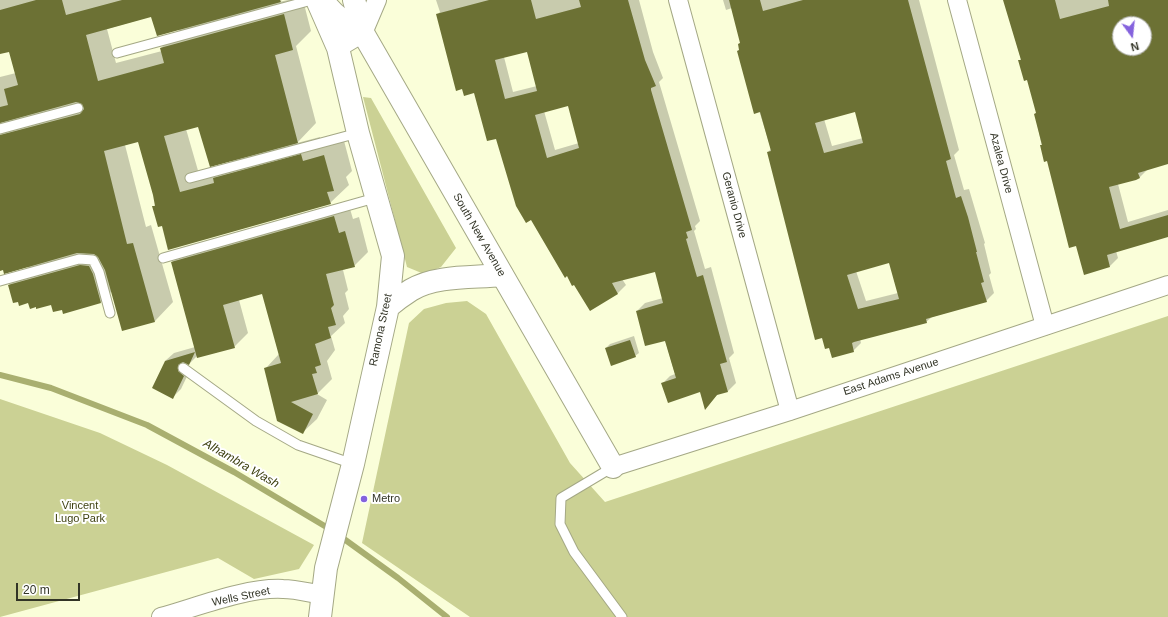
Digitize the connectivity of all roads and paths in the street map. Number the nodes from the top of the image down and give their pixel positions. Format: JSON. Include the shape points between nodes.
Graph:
{"nodes":[{"id":1,"x":312,"y":0,"type":"edge"},
{"id":2,"x":316,"y":0,"type":"edge"},
{"id":3,"x":323,"y":0,"type":"edge"},
{"id":4,"x":354,"y":0,"type":"edge"},
{"id":5,"x":378,"y":0,"type":"edge"},
{"id":6,"x":678,"y":0,"type":"edge"},
{"id":7,"x":957,"y":0,"type":"edge"},
{"id":8,"x":340,"y":10,"type":"edge"},
{"id":9,"x":363,"y":34,"type":"junction"},
{"id":10,"x":338,"y":48,"type":"junction"},
{"id":11,"x":117,"y":53,"type":"dead end"},
{"id":12,"x":78,"y":108,"type":"dead end"},
{"id":13,"x":0,"y":129,"type":"edge"},
{"id":14,"x":358,"y":133,"type":"junction"},
{"id":15,"x":190,"y":178,"type":"dead end"},
{"id":16,"x":376,"y":198,"type":"junction"},
{"id":17,"x":163,"y":258,"type":"dead end"},
{"id":18,"x":502,"y":275,"type":"junction"},
{"id":19,"x":0,"y":281,"type":"edge"},
{"id":20,"x":1168,"y":285,"type":"edge"},
{"id":21,"x":388,"y":307,"type":"junction"},
{"id":22,"x":110,"y":313,"type":"dead end"},
{"id":23,"x":1045,"y":326,"type":"junction"},
{"id":24,"x":183,"y":368,"type":"dead end"},
{"id":25,"x":790,"y":411,"type":"junction"},
{"id":26,"x":613,"y":467,"type":"junction"},
{"id":27,"x":350,"y":475,"type":"junction"},
{"id":28,"x":323,"y":595,"type":"junction"},
{"id":29,"x":161,"y":617,"type":"edge"},
{"id":30,"x":320,"y":617,"type":"edge"},
{"id":31,"x":622,"y":617,"type":"edge"}],
"edges":[{"from":1,"to":11,"type":"lane"},
{"from":2,"to":10,"type":"main road","name":"Ramona Street"},
{"from":3,"to":8,"type":"main road","via":[[329,9]]},
{"from":4,"to":9,"type":"main road","name":"South New Avenue"},
{"from":5,"to":9,"type":"street"},
{"from":6,"to":25,"type":"street","name":"Geranio Drive"},
{"from":7,"to":23,"type":"street","name":"Azalea Drive"},
{"from":8,"to":9,"type":"main road"},
{"from":8,"to":10,"type":"main road"},
{"from":9,"to":10,"type":"street"},
{"from":9,"to":18,"type":"main road","name":"South New Avenue"},
{"from":10,"to":14,"type":"main road","name":"Ramona Street"},
{"from":12,"to":13,"type":"lane"},
{"from":14,"to":15,"type":"lane"},
{"from":14,"to":16,"type":"main road","name":"Ramona Street"},
{"from":16,"to":17,"type":"lane"},
{"from":16,"to":21,"type":"main road","name":"Ramona Street","via":[[393,256]]},
{"from":18,"to":21,"type":"main road","via":[[444,280],[422,286],[411,290]]},
{"from":18,"to":26,"type":"main road","name":"South New Avenue"},
{"from":19,"to":22,"type":"lane","via":[[79,259],[93,260],[99,272]]},
{"from":20,"to":23,"type":"street","name":"East Adams Avenue"},
{"from":21,"to":27,"type":"main road","name":"Ramona Street"},
{"from":23,"to":25,"type":"street","name":"East Adams Avenue"},
{"from":24,"to":27,"type":"lane","via":[[256,421]]},
{"from":25,"to":26,"type":"street","name":"East Adams Avenue"},
{"from":26,"to":31,"type":"lane","via":[[562,498],[560,524],[574,552]]},
{"from":27,"to":28,"type":"main road","name":"Ramona Street","via":[[326,568]]},
{"from":28,"to":29,"type":"street","name":"Wells Street","via":[[283,589],[267,590],[246,593]]},
{"from":28,"to":30,"type":"main road","name":"Ramona Street"}]}
